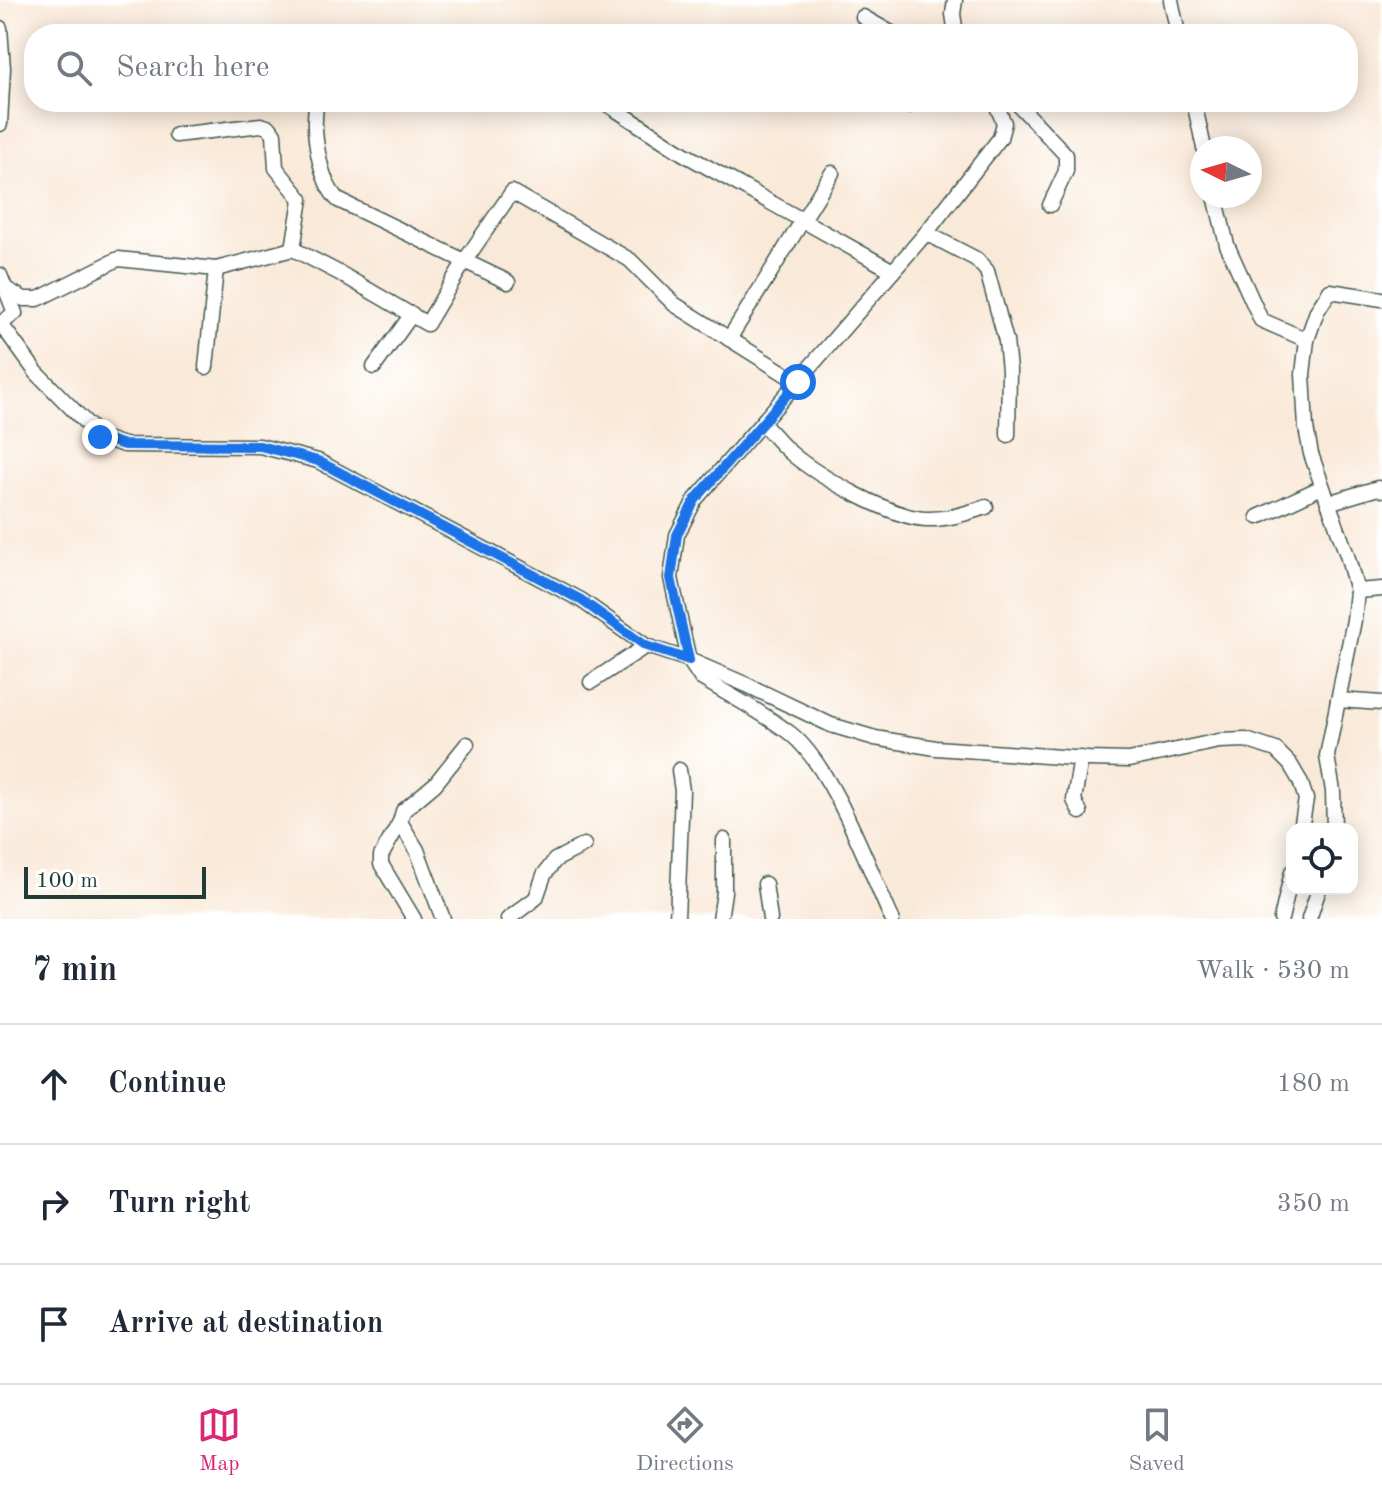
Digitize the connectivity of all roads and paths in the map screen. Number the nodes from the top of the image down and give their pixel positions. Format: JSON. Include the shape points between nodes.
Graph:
{"nodes":[{"id":1,"x":955,"y":0,"type":"edge"},
{"id":2,"x":1171,"y":0,"type":"edge"},
{"id":3,"x":863,"y":17,"type":"dead end"},
{"id":4,"x":875,"y":24,"type":"edge"},
{"id":5,"x":954,"y":24,"type":"edge"},
{"id":6,"x":1176,"y":24,"type":"edge"},
{"id":7,"x":0,"y":28,"type":"edge"},
{"id":8,"x":316,"y":112,"type":"edge"},
{"id":9,"x":619,"y":112,"type":"edge"},
{"id":10,"x":999,"y":112,"type":"edge"},
{"id":11,"x":1025,"y":112,"type":"edge"},
{"id":12,"x":1196,"y":112,"type":"edge"},
{"id":13,"x":0,"y":124,"type":"edge"},
{"id":14,"x":176,"y":135,"type":"dead end"},
{"id":15,"x":1201,"y":136,"type":"edge"},
{"id":16,"x":832,"y":173,"type":"dead end"},
{"id":17,"x":1050,"y":205,"type":"dead end"},
{"id":18,"x":1218,"y":208,"type":"edge"},
{"id":19,"x":803,"y":219,"type":"junction"},
{"id":20,"x":926,"y":233,"type":"junction"},
{"id":21,"x":293,"y":249,"type":"junction"},
{"id":22,"x":464,"y":262,"type":"junction"},
{"id":23,"x":216,"y":269,"type":"junction"},
{"id":24,"x":893,"y":271,"type":"junction"},
{"id":25,"x":2,"y":282,"type":"edge"},
{"id":26,"x":508,"y":282,"type":"dead end"},
{"id":27,"x":1382,"y":299,"type":"edge"},
{"id":28,"x":412,"y":314,"type":"junction"},
{"id":29,"x":5,"y":321,"type":"edge"},
{"id":30,"x":729,"y":339,"type":"junction"},
{"id":31,"x":1307,"y":340,"type":"junction"},
{"id":32,"x":206,"y":367,"type":"dead end"},
{"id":33,"x":374,"y":367,"type":"dead end"},
{"id":34,"x":798,"y":382,"type":"junction"},
{"id":35,"x":762,"y":423,"type":"junction"},
{"id":36,"x":1008,"y":435,"type":"dead end"},
{"id":37,"x":1322,"y":487,"type":"junction"},
{"id":38,"x":1382,"y":490,"type":"edge"},
{"id":39,"x":1328,"y":503,"type":"junction"},
{"id":40,"x":986,"y":507,"type":"dead end"},
{"id":41,"x":1258,"y":517,"type":"dead end"},
{"id":42,"x":1382,"y":589,"type":"edge"},
{"id":43,"x":1357,"y":591,"type":"junction"},
{"id":44,"x":646,"y":646,"type":"junction"},
{"id":45,"x":689,"y":660,"type":"junction"},
{"id":46,"x":591,"y":682,"type":"dead end"},
{"id":47,"x":1338,"y":700,"type":"junction"},
{"id":48,"x":1382,"y":703,"type":"edge"},
{"id":49,"x":467,"y":744,"type":"dead end"},
{"id":50,"x":1081,"y":758,"type":"junction"},
{"id":51,"x":679,"y":770,"type":"dead end"},
{"id":52,"x":1080,"y":812,"type":"dead end"},
{"id":53,"x":400,"y":822,"type":"junction"},
{"id":54,"x":1302,"y":823,"type":"edge"},
{"id":55,"x":1334,"y":823,"type":"edge"},
{"id":56,"x":724,"y":840,"type":"dead end"},
{"id":57,"x":584,"y":845,"type":"dead end"},
{"id":58,"x":765,"y":884,"type":"dead end"},
{"id":59,"x":1287,"y":895,"type":"edge"},
{"id":60,"x":1317,"y":895,"type":"edge"},
{"id":61,"x":414,"y":919,"type":"edge"},
{"id":62,"x":443,"y":919,"type":"edge"},
{"id":63,"x":508,"y":919,"type":"edge"},
{"id":64,"x":677,"y":919,"type":"edge"},
{"id":65,"x":720,"y":919,"type":"edge"},
{"id":66,"x":770,"y":919,"type":"edge"},
{"id":67,"x":892,"y":919,"type":"edge"},
{"id":68,"x":1281,"y":919,"type":"edge"},
{"id":69,"x":1309,"y":919,"type":"edge"}],
"edges":[{"from":1,"to":5,"type":"street"},
{"from":2,"to":6,"type":"street"},
{"from":3,"to":4,"type":"street"},
{"from":7,"to":13,"type":"street"},
{"from":8,"to":22,"type":"street","via":[[323,175],[332,194],[349,208]]},
{"from":9,"to":19,"type":"street"},
{"from":10,"to":20,"type":"street","via":[[1004,123],[1000,138]]},
{"from":11,"to":17,"type":"street","via":[[1066,155],[1066,171]]},
{"from":12,"to":15,"type":"street"},
{"from":14,"to":21,"type":"street","via":[[270,128],[276,168],[301,199]]},
{"from":16,"to":19,"type":"street"},
{"from":18,"to":31,"type":"street","via":[[1227,245],[1261,320]]},
{"from":19,"to":24,"type":"street"},
{"from":19,"to":30,"type":"street"},
{"from":20,"to":24,"type":"street"},
{"from":20,"to":36,"type":"street","via":[[976,259],[987,271],[1006,341]]},
{"from":21,"to":23,"type":"street"},
{"from":21,"to":28,"type":"street"},
{"from":22,"to":26,"type":"street"},
{"from":22,"to":28,"type":"street","via":[[427,324]]},
{"from":22,"to":30,"type":"street","via":[[512,192],[630,260],[674,304]]},
{"from":23,"to":25,"type":"street","via":[[122,259],[38,299],[24,299]]},
{"from":23,"to":32,"type":"street"},
{"from":24,"to":34,"type":"street"},
{"from":25,"to":29,"type":"street","via":[[15,311]]},
{"from":27,"to":31,"type":"street","via":[[1330,291]]},
{"from":28,"to":33,"type":"street"},
{"from":29,"to":44,"type":"street","via":[[36,372],[100,437],[124,445],[260,446],[318,461],[581,600]]},
{"from":30,"to":34,"type":"street"},
{"from":31,"to":37,"type":"street","via":[[1306,428]]},
{"from":34,"to":35,"type":"street"},
{"from":35,"to":40,"type":"street","via":[[811,468],[902,514],[955,517]]},
{"from":35,"to":45,"type":"street","via":[[695,500],[677,535],[671,578]]},
{"from":37,"to":39,"type":"street"},
{"from":37,"to":41,"type":"street"},
{"from":38,"to":39,"type":"street"},
{"from":39,"to":43,"type":"street"},
{"from":42,"to":43,"type":"street"},
{"from":43,"to":47,"type":"street"},
{"from":44,"to":45,"type":"street"},
{"from":44,"to":46,"type":"street"},
{"from":45,"to":50,"type":"street","via":[[831,725],[875,738],[936,748]]},
{"from":45,"to":67,"type":"street","via":[[701,678],[793,735],[820,769]]},
{"from":47,"to":48,"type":"street"},
{"from":47,"to":55,"type":"street","via":[[1327,756]]},
{"from":49,"to":53,"type":"street","via":[[435,784],[403,811]]},
{"from":50,"to":52,"type":"street","via":[[1074,800]]},
{"from":50,"to":54,"type":"street","via":[[1129,760],[1246,740],[1276,750],[1290,764],[1306,799]]},
{"from":51,"to":64,"type":"street"},
{"from":53,"to":61,"type":"street","via":[[381,864]]},
{"from":53,"to":62,"type":"street","via":[[417,850]]},
{"from":56,"to":65,"type":"street"},
{"from":57,"to":63,"type":"street","via":[[555,860],[536,898]]},
{"from":58,"to":66,"type":"street"},
{"from":59,"to":68,"type":"street"},
{"from":60,"to":69,"type":"street"}]}
